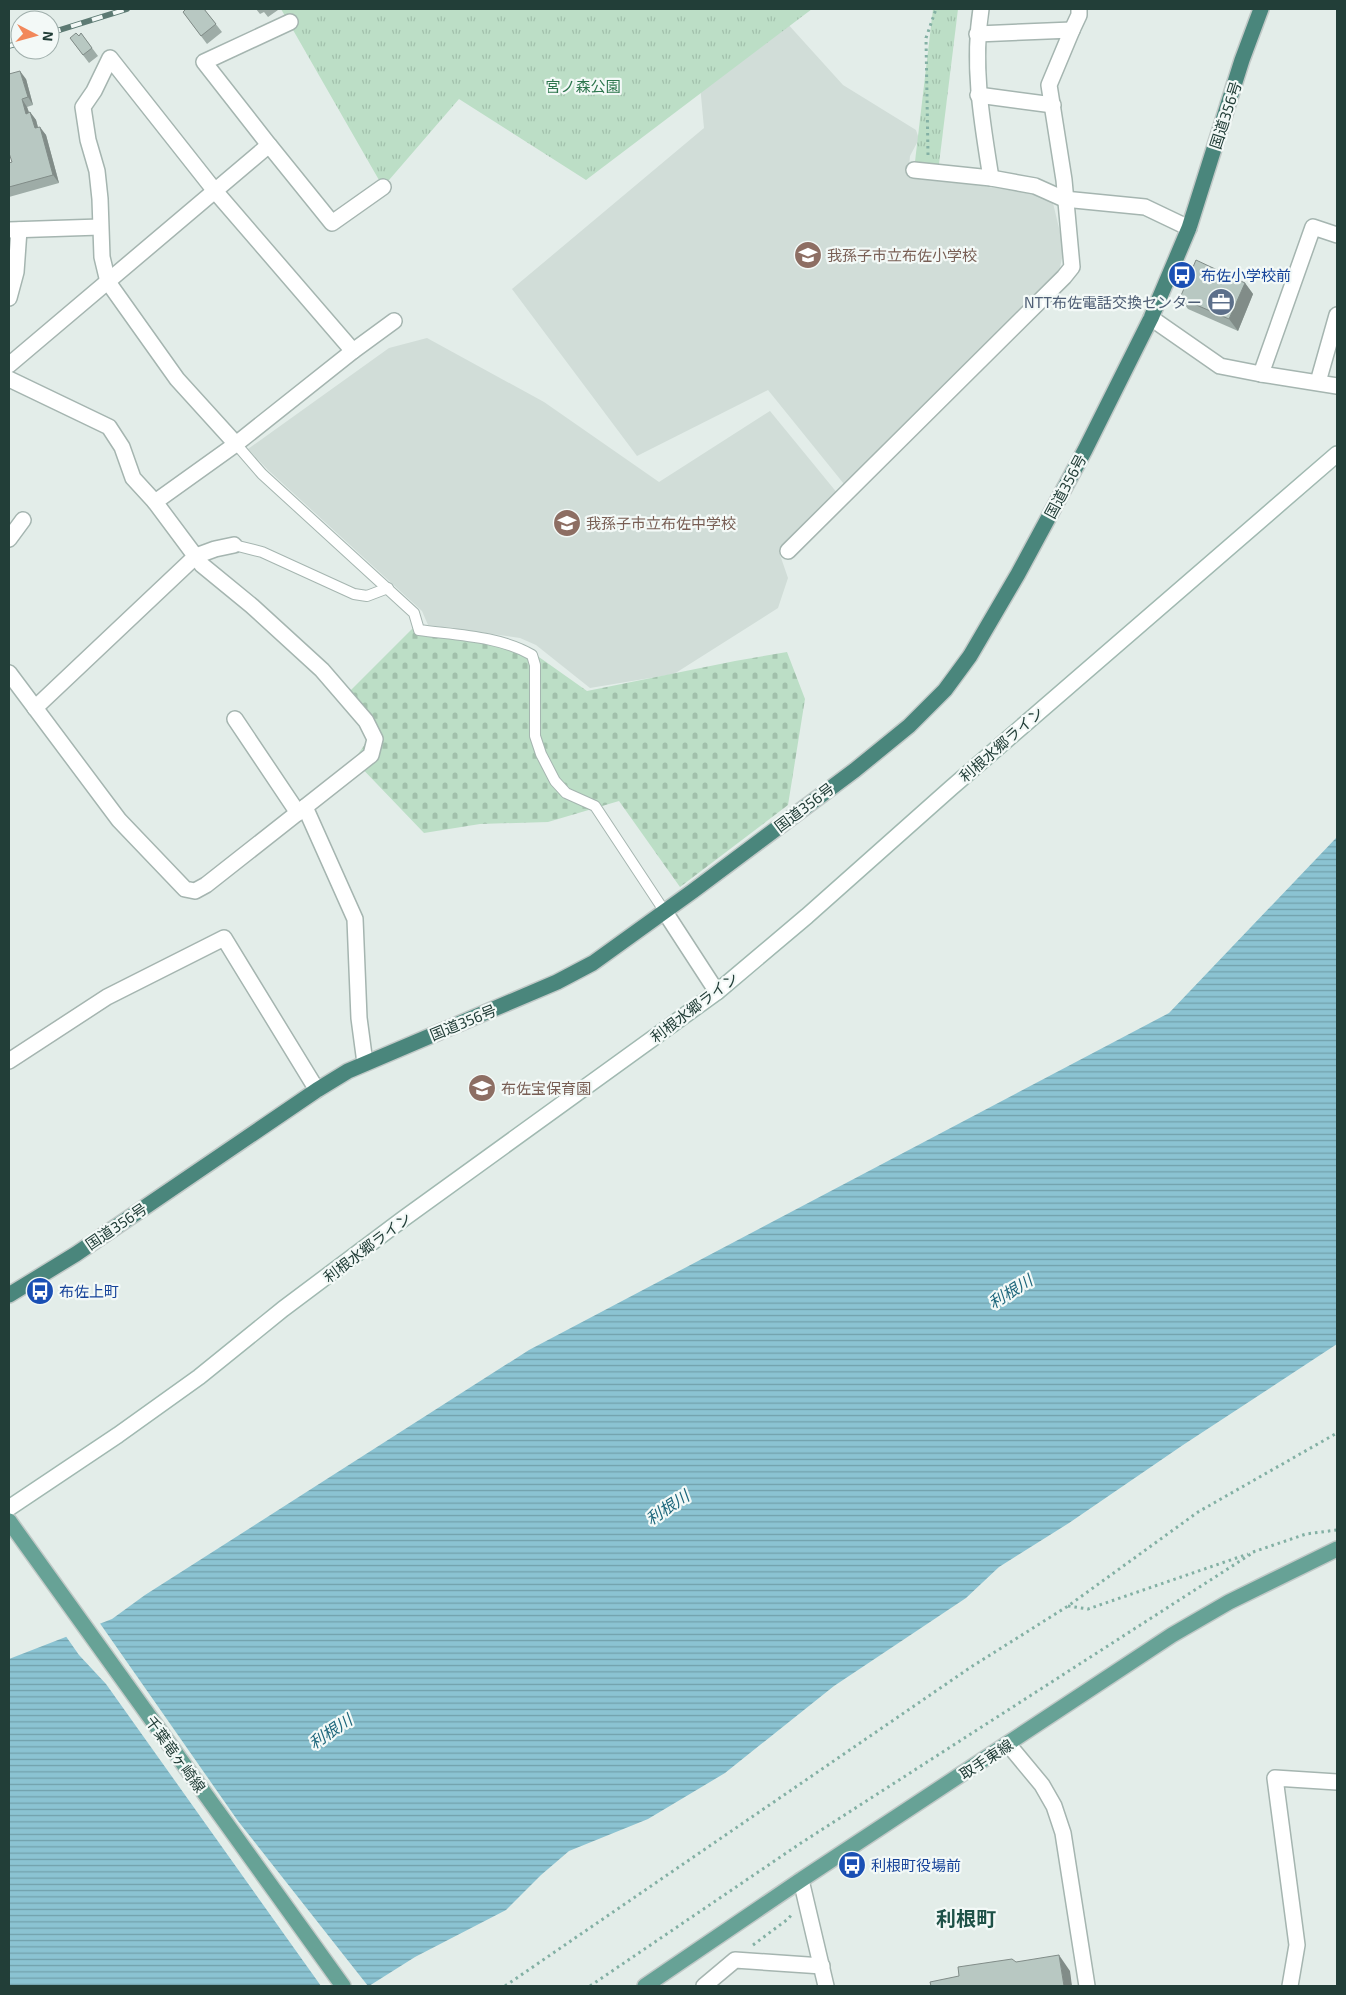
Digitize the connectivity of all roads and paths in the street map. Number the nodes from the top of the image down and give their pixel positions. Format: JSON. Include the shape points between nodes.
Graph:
{"nodes":[{"id":1,"x":936,"y":9,"type":"edge"},
{"id":2,"x":981,"y":9,"type":"edge"},
{"id":3,"x":1079,"y":9,"type":"edge"},
{"id":4,"x":1261,"y":9,"type":"edge"},
{"id":5,"x":290,"y":22,"type":"dead end"},
{"id":6,"x":1072,"y":30,"type":"junction"},
{"id":7,"x":977,"y":34,"type":"junction"},
{"id":8,"x":978,"y":95,"type":"junction"},
{"id":9,"x":1053,"y":105,"type":"junction"},
{"id":10,"x":269,"y":146,"type":"junction"},
{"id":11,"x":914,"y":170,"type":"joint"},
{"id":12,"x":991,"y":178,"type":"junction"},
{"id":13,"x":383,"y":186,"type":"dead end"},
{"id":14,"x":215,"y":191,"type":"junction"},
{"id":15,"x":1064,"y":199,"type":"junction"},
{"id":16,"x":100,"y":227,"type":"junction"},
{"id":17,"x":1188,"y":228,"type":"junction"},
{"id":18,"x":14,"y":230,"type":"edge"},
{"id":19,"x":1337,"y":235,"type":"edge"},
{"id":20,"x":108,"y":282,"type":"junction"},
{"id":21,"x":9,"y":298,"type":"edge"},
{"id":22,"x":1337,"y":315,"type":"edge"},
{"id":23,"x":1151,"y":318,"type":"junction"},
{"id":24,"x":394,"y":321,"type":"dead end"},
{"id":25,"x":353,"y":351,"type":"junction"},
{"id":26,"x":9,"y":365,"type":"edge"},
{"id":27,"x":1261,"y":374,"type":"junction"},
{"id":28,"x":9,"y":379,"type":"edge"},
{"id":29,"x":1318,"y":382,"type":"junction"},
{"id":30,"x":1337,"y":386,"type":"edge"},
{"id":31,"x":236,"y":444,"type":"junction"},
{"id":32,"x":1337,"y":454,"type":"edge"},
{"id":33,"x":155,"y":502,"type":"junction"},
{"id":34,"x":23,"y":520,"type":"dead end"},
{"id":35,"x":9,"y":539,"type":"edge"},
{"id":36,"x":234,"y":546,"type":"joint"},
{"id":37,"x":788,"y":551,"type":"dead end"},
{"id":38,"x":196,"y":556,"type":"junction"},
{"id":39,"x":388,"y":588,"type":"junction"},
{"id":40,"x":9,"y":673,"type":"edge"},
{"id":41,"x":35,"y":708,"type":"junction"},
{"id":42,"x":235,"y":719,"type":"dead end"},
{"id":43,"x":301,"y":810,"type":"junction"},
{"id":44,"x":665,"y":912,"type":"junction"},
{"id":45,"x":717,"y":992,"type":"junction"},
{"id":46,"x":9,"y":1061,"type":"edge"},
{"id":47,"x":365,"y":1063,"type":"junction"},
{"id":48,"x":317,"y":1090,"type":"junction"},
{"id":49,"x":9,"y":1295,"type":"edge"},
{"id":50,"x":1337,"y":1433,"type":"edge"},
{"id":51,"x":9,"y":1508,"type":"edge"},
{"id":52,"x":12,"y":1526,"type":"edge"},
{"id":53,"x":1337,"y":1530,"type":"edge"},
{"id":54,"x":1337,"y":1549,"type":"edge"},
{"id":55,"x":1254,"y":1552,"type":"junction"},
{"id":56,"x":1068,"y":1606,"type":"junction"},
{"id":57,"x":1008,"y":1744,"type":"junction"},
{"id":58,"x":1337,"y":1782,"type":"edge"},
{"id":59,"x":801,"y":1880,"type":"junction"},
{"id":60,"x":805,"y":1896,"type":"junction"},
{"id":61,"x":735,"y":1960,"type":"junction"},
{"id":62,"x":822,"y":1966,"type":"junction"},
{"id":63,"x":343,"y":1986,"type":"edge"},
{"id":64,"x":505,"y":1986,"type":"edge"},
{"id":65,"x":590,"y":1986,"type":"edge"},
{"id":66,"x":645,"y":1986,"type":"edge"},
{"id":67,"x":704,"y":1986,"type":"edge"},
{"id":68,"x":826,"y":1986,"type":"edge"},
{"id":69,"x":1087,"y":1986,"type":"edge"},
{"id":70,"x":1290,"y":1986,"type":"edge"}],
"edges":[{"from":1,"to":11,"type":"path","via":[[926,38],[928,158]]},
{"from":2,"to":7,"type":"street"},
{"from":3,"to":6,"type":"street"},
{"from":4,"to":17,"type":"highway","name":"国道356号"},
{"from":5,"to":10,"type":"street","via":[[204,62]]},
{"from":6,"to":7,"type":"street"},
{"from":6,"to":9,"type":"street","via":[[1049,85]]},
{"from":7,"to":8,"type":"street"},
{"from":8,"to":9,"type":"street"},
{"from":8,"to":12,"type":"street"},
{"from":9,"to":15,"type":"street"},
{"from":10,"to":13,"type":"street","via":[[332,223]]},
{"from":10,"to":14,"type":"street"},
{"from":11,"to":12,"type":"street"},
{"from":12,"to":15,"type":"street","via":[[1034,186]]},
{"from":14,"to":16,"type":"street","via":[[110,58],[83,107],[97,171]]},
{"from":14,"to":20,"type":"street"},
{"from":14,"to":25,"type":"street"},
{"from":15,"to":17,"type":"street","via":[[1145,207]]},
{"from":15,"to":37,"type":"street","via":[[1072,267]]},
{"from":16,"to":18,"type":"street"},
{"from":16,"to":20,"type":"street"},
{"from":17,"to":23,"type":"highway","name":"国道356号"},
{"from":18,"to":21,"type":"street","via":[[16,272]]},
{"from":19,"to":27,"type":"street","via":[[1313,227]]},
{"from":20,"to":26,"type":"street"},
{"from":20,"to":31,"type":"street","via":[[177,379]]},
{"from":22,"to":29,"type":"street"},
{"from":23,"to":27,"type":"street","via":[[1220,366]]},
{"from":23,"to":44,"type":"highway","name":"国道356号","via":[[1018,574],[970,656],[945,690],[909,726],[854,770]]},
{"from":24,"to":25,"type":"street"},
{"from":25,"to":31,"type":"street"},
{"from":27,"to":29,"type":"street"},
{"from":28,"to":33,"type":"street","via":[[109,427],[122,447],[133,478]]},
{"from":29,"to":30,"type":"street"},
{"from":31,"to":33,"type":"street"},
{"from":31,"to":39,"type":"lane","via":[[262,474]]},
{"from":32,"to":45,"type":"street","name":"利根水郷ライン"},
{"from":33,"to":38,"type":"street"},
{"from":34,"to":35,"type":"street"},
{"from":36,"to":38,"type":"street"},
{"from":36,"to":39,"type":"lane","via":[[262,552],[354,594],[367,596]]},
{"from":38,"to":41,"type":"street"},
{"from":38,"to":43,"type":"street","via":[[202,565],[322,670],[366,720],[375,739],[371,755]]},
{"from":39,"to":44,"type":"lane","via":[[414,612],[419,630],[503,642],[532,654],[535,665],[535,736],[541,754],[555,781],[566,793],[595,806]]},
{"from":40,"to":41,"type":"street"},
{"from":41,"to":43,"type":"street","via":[[119,820],[185,889],[195,891],[206,885]]},
{"from":42,"to":43,"type":"street"},
{"from":43,"to":47,"type":"street","via":[[355,919],[359,1018]]},
{"from":44,"to":45,"type":"street"},
{"from":44,"to":47,"type":"highway","name":"国道356号","via":[[593,963],[557,982]]},
{"from":45,"to":51,"type":"street","name":"利根水郷ライン","via":[[403,1219],[191,1383]]},
{"from":46,"to":48,"type":"street","via":[[107,997],[224,938]]},
{"from":47,"to":48,"type":"highway","name":"国道356号"},
{"from":48,"to":49,"type":"highway","name":"国道356号"},
{"from":50,"to":56,"type":"path","via":[[1198,1512]]},
{"from":52,"to":63,"type":"main road","name":"千葉竜ヶ崎線"},
{"from":53,"to":55,"type":"path","via":[[1306,1534]]},
{"from":54,"to":57,"type":"main road","name":"取手東線","via":[[1229,1602],[1172,1635]]},
{"from":55,"to":56,"type":"path","via":[[1088,1609]]},
{"from":55,"to":65,"type":"path","via":[[801,1844]]},
{"from":56,"to":64,"type":"path","via":[[971,1667]]},
{"from":57,"to":59,"type":"main road","name":"取手東線"},
{"from":57,"to":69,"type":"street","via":[[1042,1785],[1060,1824]]},
{"from":58,"to":70,"type":"street","via":[[1275,1778],[1297,1945]]},
{"from":59,"to":60,"type":"street"},
{"from":59,"to":66,"type":"main road","name":"取手東線"},
{"from":60,"to":61,"type":"path","via":[[788,1919]]},
{"from":60,"to":62,"type":"street"},
{"from":61,"to":62,"type":"street"},
{"from":61,"to":67,"type":"street"},
{"from":62,"to":68,"type":"street"}]}
